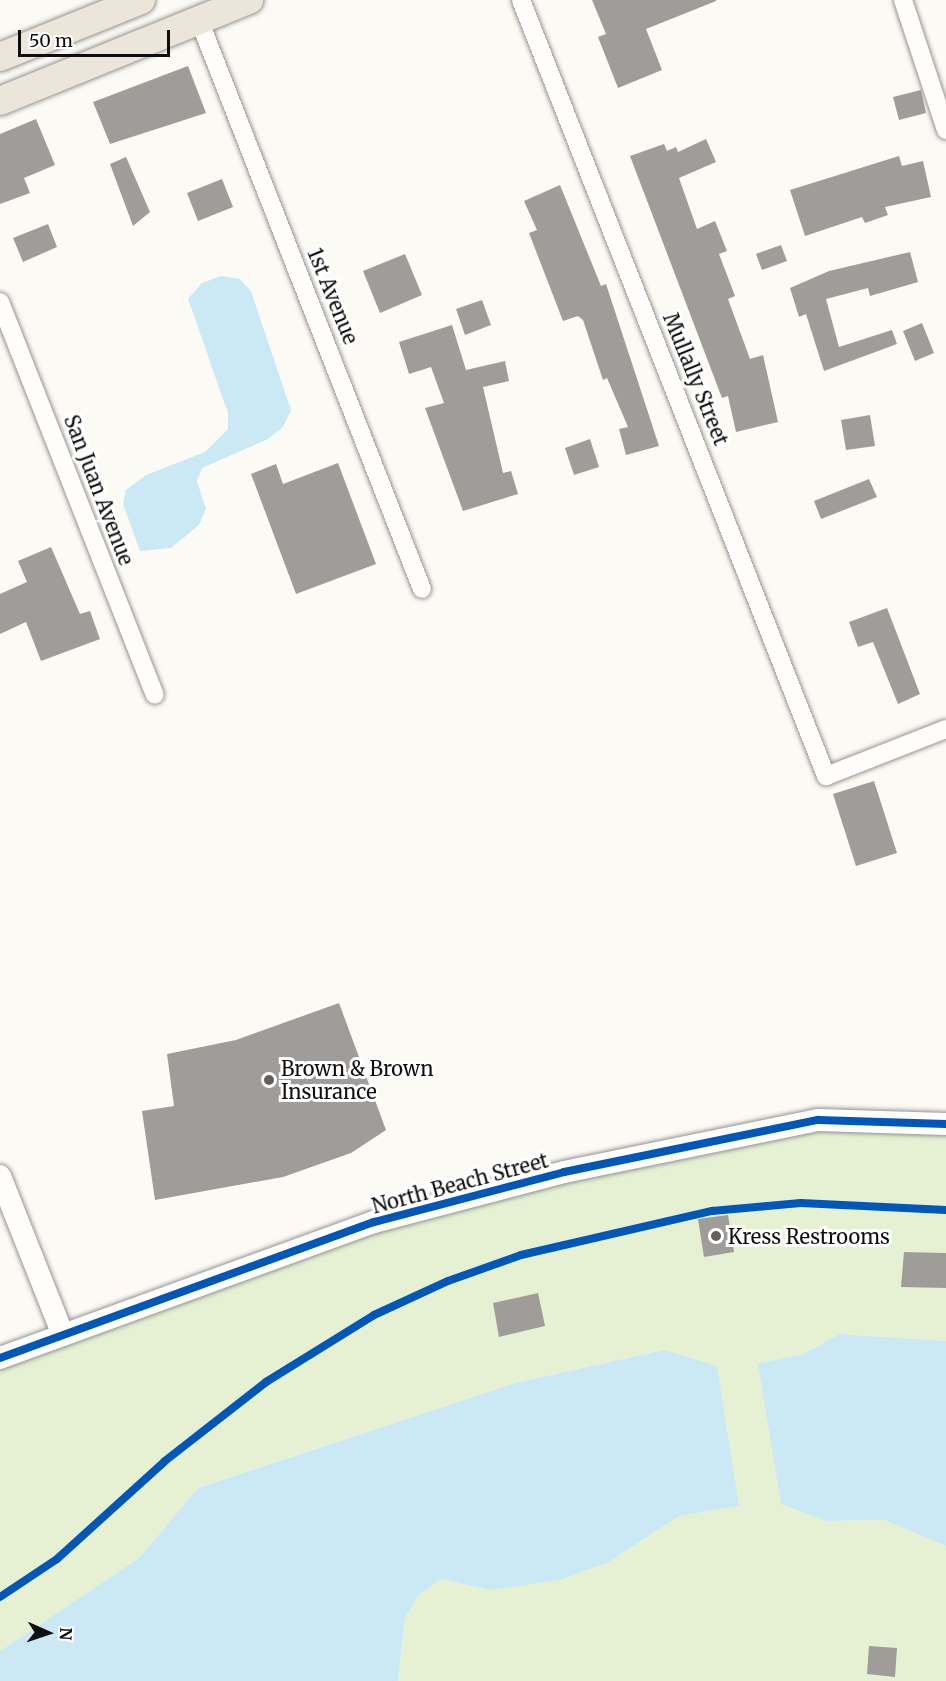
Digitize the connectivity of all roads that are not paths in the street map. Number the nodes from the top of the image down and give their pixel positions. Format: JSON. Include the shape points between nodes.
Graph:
{"nodes":[{"id":1,"x":141,"y":0,"type":"edge"},
{"id":2,"x":249,"y":0,"type":"edge"},
{"id":3,"x":521,"y":0,"type":"edge"},
{"id":4,"x":903,"y":0,"type":"edge"},
{"id":5,"x":199,"y":20,"type":"junction"},
{"id":6,"x":0,"y":57,"type":"edge"},
{"id":7,"x":0,"y":101,"type":"edge"},
{"id":8,"x":946,"y":130,"type":"edge"},
{"id":9,"x":0,"y":302,"type":"edge"},
{"id":10,"x":422,"y":589,"type":"dead end"},
{"id":11,"x":155,"y":695,"type":"dead end"},
{"id":12,"x":946,"y":729,"type":"edge"},
{"id":13,"x":946,"y":1124,"type":"edge"},
{"id":14,"x":0,"y":1176,"type":"edge"},
{"id":15,"x":63,"y":1335,"type":"junction"},
{"id":16,"x":0,"y":1358,"type":"edge"}],
"edges":[{"from":1,"to":6,"type":"main road"},
{"from":2,"to":5,"type":"main road"},
{"from":3,"to":12,"type":"street","name":"Mullally Street","via":[[826,776]]},
{"from":4,"to":8,"type":"street"},
{"from":5,"to":7,"type":"main road"},
{"from":5,"to":10,"type":"street","name":"1st Avenue"},
{"from":9,"to":11,"type":"street","name":"San Juan Avenue"},
{"from":13,"to":15,"type":"street","name":"North Beach Street","via":[[818,1120],[564,1172],[374,1222]]},
{"from":14,"to":15,"type":"street"},
{"from":15,"to":16,"type":"street","name":"North Beach Street"}]}
